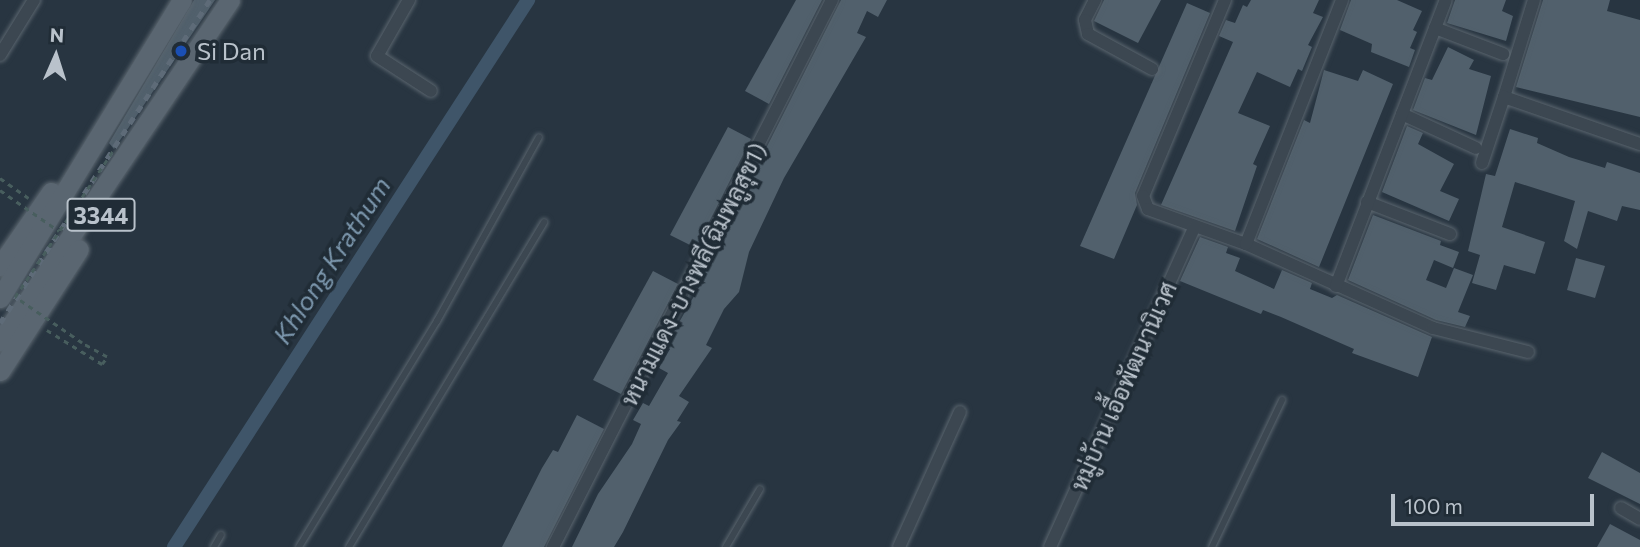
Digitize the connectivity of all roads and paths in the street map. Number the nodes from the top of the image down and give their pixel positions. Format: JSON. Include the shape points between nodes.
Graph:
{"nodes":[{"id":1,"x":34,"y":0,"type":"edge"},
{"id":2,"x":182,"y":0,"type":"edge"},
{"id":3,"x":230,"y":0,"type":"edge"},
{"id":4,"x":409,"y":0,"type":"edge"},
{"id":5,"x":832,"y":0,"type":"edge"},
{"id":6,"x":1095,"y":0,"type":"edge"},
{"id":7,"x":1225,"y":0,"type":"edge"},
{"id":8,"x":1342,"y":0,"type":"edge"},
{"id":9,"x":1446,"y":0,"type":"edge"},
{"id":10,"x":1534,"y":0,"type":"edge"},
{"id":11,"x":1435,"y":28,"type":"junction"},
{"id":12,"x":158,"y":38,"type":"junction"},
{"id":13,"x":1503,"y":54,"type":"dead end"},
{"id":14,"x":0,"y":55,"type":"edge"},
{"id":15,"x":193,"y":55,"type":"junction"},
{"id":16,"x":1152,"y":69,"type":"dead end"},
{"id":17,"x":431,"y":92,"type":"dead end"},
{"id":18,"x":1504,"y":97,"type":"junction"},
{"id":19,"x":1402,"y":114,"type":"junction"},
{"id":20,"x":539,"y":137,"type":"dead end"},
{"id":21,"x":1640,"y":144,"type":"edge"},
{"id":22,"x":1476,"y":148,"type":"dead end"},
{"id":23,"x":114,"y":149,"type":"dead end"},
{"id":24,"x":1482,"y":163,"type":"dead end"},
{"id":25,"x":0,"y":178,"type":"edge"},
{"id":26,"x":0,"y":190,"type":"edge"},
{"id":27,"x":1367,"y":202,"type":"junction"},
{"id":28,"x":41,"y":207,"type":"junction"},
{"id":29,"x":544,"y":222,"type":"dead end"},
{"id":30,"x":1195,"y":226,"type":"junction"},
{"id":31,"x":58,"y":231,"type":"junction"},
{"id":32,"x":1450,"y":234,"type":"dead end"},
{"id":33,"x":1245,"y":244,"type":"junction"},
{"id":34,"x":7,"y":271,"type":"edge"},
{"id":35,"x":1336,"y":286,"type":"junction"},
{"id":36,"x":0,"y":298,"type":"edge"},
{"id":37,"x":32,"y":321,"type":"junction"},
{"id":38,"x":0,"y":341,"type":"edge"},
{"id":39,"x":1528,"y":352,"type":"dead end"},
{"id":40,"x":0,"y":371,"type":"edge"},
{"id":41,"x":1282,"y":400,"type":"dead end"},
{"id":42,"x":960,"y":412,"type":"dead end"},
{"id":43,"x":760,"y":489,"type":"dead end"},
{"id":44,"x":1621,"y":508,"type":"dead end"},
{"id":45,"x":1640,"y":519,"type":"edge"},
{"id":46,"x":221,"y":535,"type":"dead end"},
{"id":47,"x":214,"y":547,"type":"edge"},
{"id":48,"x":299,"y":547,"type":"edge"},
{"id":49,"x":349,"y":547,"type":"edge"},
{"id":50,"x":553,"y":547,"type":"edge"},
{"id":51,"x":726,"y":547,"type":"edge"},
{"id":52,"x":899,"y":547,"type":"edge"},
{"id":53,"x":1050,"y":547,"type":"edge"},
{"id":54,"x":1212,"y":547,"type":"edge"}],
"edges":[{"from":1,"to":14,"type":"street"},
{"from":2,"to":12,"type":"main road","number":"3344"},
{"from":3,"to":15,"type":"main road","number":"3344"},
{"from":4,"to":17,"type":"street","via":[[377,56]]},
{"from":5,"to":50,"type":"street","name":"หนามแดง-บางพลี(ฉิมพลูสุข1)"},
{"from":6,"to":16,"type":"street","via":[[1085,20],[1088,34]]},
{"from":7,"to":30,"type":"street","via":[[1143,196],[1148,209]]},
{"from":8,"to":33,"type":"street"},
{"from":9,"to":11,"type":"street"},
{"from":10,"to":18,"type":"street"},
{"from":11,"to":13,"type":"street"},
{"from":11,"to":19,"type":"street"},
{"from":12,"to":28,"type":"main road","number":"3344"},
{"from":12,"to":34,"type":"main road","number":"3344"},
{"from":15,"to":37,"type":"main road","number":"3344","via":[[139,153]]},
{"from":15,"to":38,"type":"main road","number":"3344"},
{"from":18,"to":21,"type":"street"},
{"from":18,"to":24,"type":"street"},
{"from":19,"to":22,"type":"street"},
{"from":19,"to":27,"type":"street"},
{"from":20,"to":48,"type":"lane","via":[[437,321]]},
{"from":23,"to":31,"type":"path","bridge":true},
{"from":25,"to":28,"type":"path"},
{"from":26,"to":31,"type":"path","bridge":true},
{"from":27,"to":32,"type":"street"},
{"from":27,"to":35,"type":"street"},
{"from":28,"to":34,"type":"main road","number":"3344"},
{"from":29,"to":49,"type":"lane"},
{"from":30,"to":33,"type":"street"},
{"from":30,"to":53,"type":"street","name":"หมู่บ้าน เอื้อพัฒนานิเวศ"},
{"from":31,"to":37,"type":"path","bridge":true,"via":[[15,297],[107,357],[102,364],[97,362]]},
{"from":33,"to":35,"type":"street"},
{"from":34,"to":36,"type":"main road","number":"3344"},
{"from":35,"to":39,"type":"street","via":[[1433,328]]},
{"from":37,"to":40,"type":"main road","number":"3344"},
{"from":41,"to":54,"type":"lane"},
{"from":42,"to":52,"type":"street"},
{"from":43,"to":51,"type":"lane"},
{"from":44,"to":45,"type":"street"},
{"from":46,"to":47,"type":"lane"}]}
